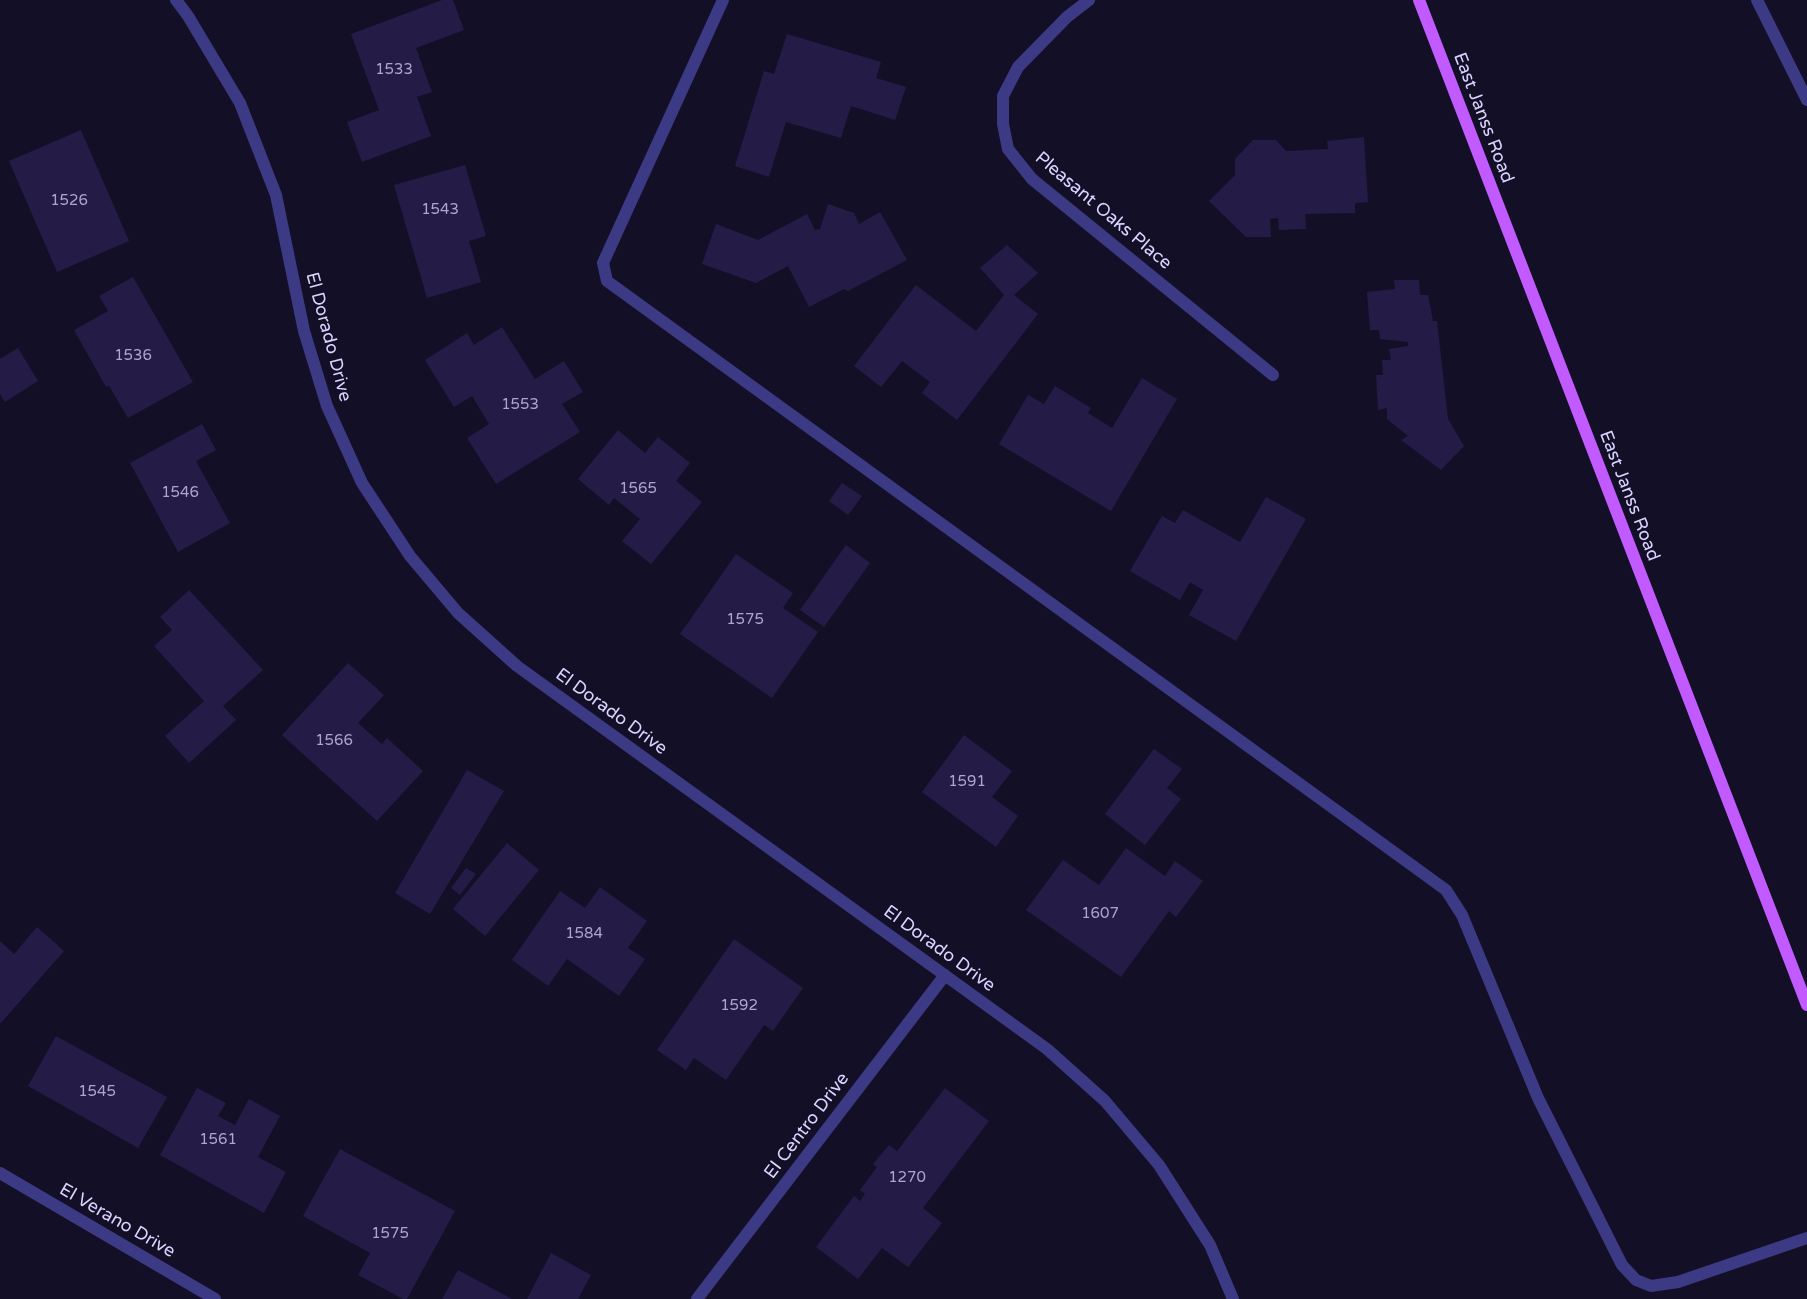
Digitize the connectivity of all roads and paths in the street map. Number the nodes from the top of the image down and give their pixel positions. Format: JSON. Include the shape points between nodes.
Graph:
{"nodes":[{"id":1,"x":176,"y":0,"type":"edge"},
{"id":2,"x":723,"y":0,"type":"edge"},
{"id":3,"x":1089,"y":0,"type":"edge"},
{"id":4,"x":1420,"y":0,"type":"edge"},
{"id":5,"x":1757,"y":0,"type":"edge"},
{"id":6,"x":1807,"y":100,"type":"edge"},
{"id":7,"x":1273,"y":375,"type":"dead end"},
{"id":8,"x":945,"y":975,"type":"junction"},
{"id":9,"x":1807,"y":1005,"type":"edge"},
{"id":10,"x":0,"y":1173,"type":"edge"},
{"id":11,"x":1807,"y":1238,"type":"edge"},
{"id":12,"x":216,"y":1299,"type":"edge"},
{"id":13,"x":697,"y":1299,"type":"edge"},
{"id":14,"x":1233,"y":1299,"type":"edge"}],
"edges":[{"from":1,"to":8,"type":"street","name":"El Dorado Drive","via":[[240,102],[276,195],[304,331],[327,406],[362,483],[410,556],[458,613],[517,666]]},
{"from":2,"to":11,"type":"street","via":[[603,263],[607,281],[1446,890],[1462,915],[1538,1098],[1622,1265],[1636,1280],[1651,1286],[1678,1282]]},
{"from":3,"to":7,"type":"street","name":"Pleasant Oaks Place","via":[[1067,17],[1018,67],[1003,96],[1003,124],[1008,149],[1032,179]]},
{"from":4,"to":9,"type":"main road","name":"East Janss Road"},
{"from":5,"to":6,"type":"street"},
{"from":8,"to":13,"type":"street","name":"El Centro Drive"},
{"from":8,"to":14,"type":"street","name":"El Dorado Drive","via":[[1047,1049],[1105,1101],[1160,1165],[1210,1245]]},
{"from":10,"to":12,"type":"street","name":"El Verano Drive"}]}
